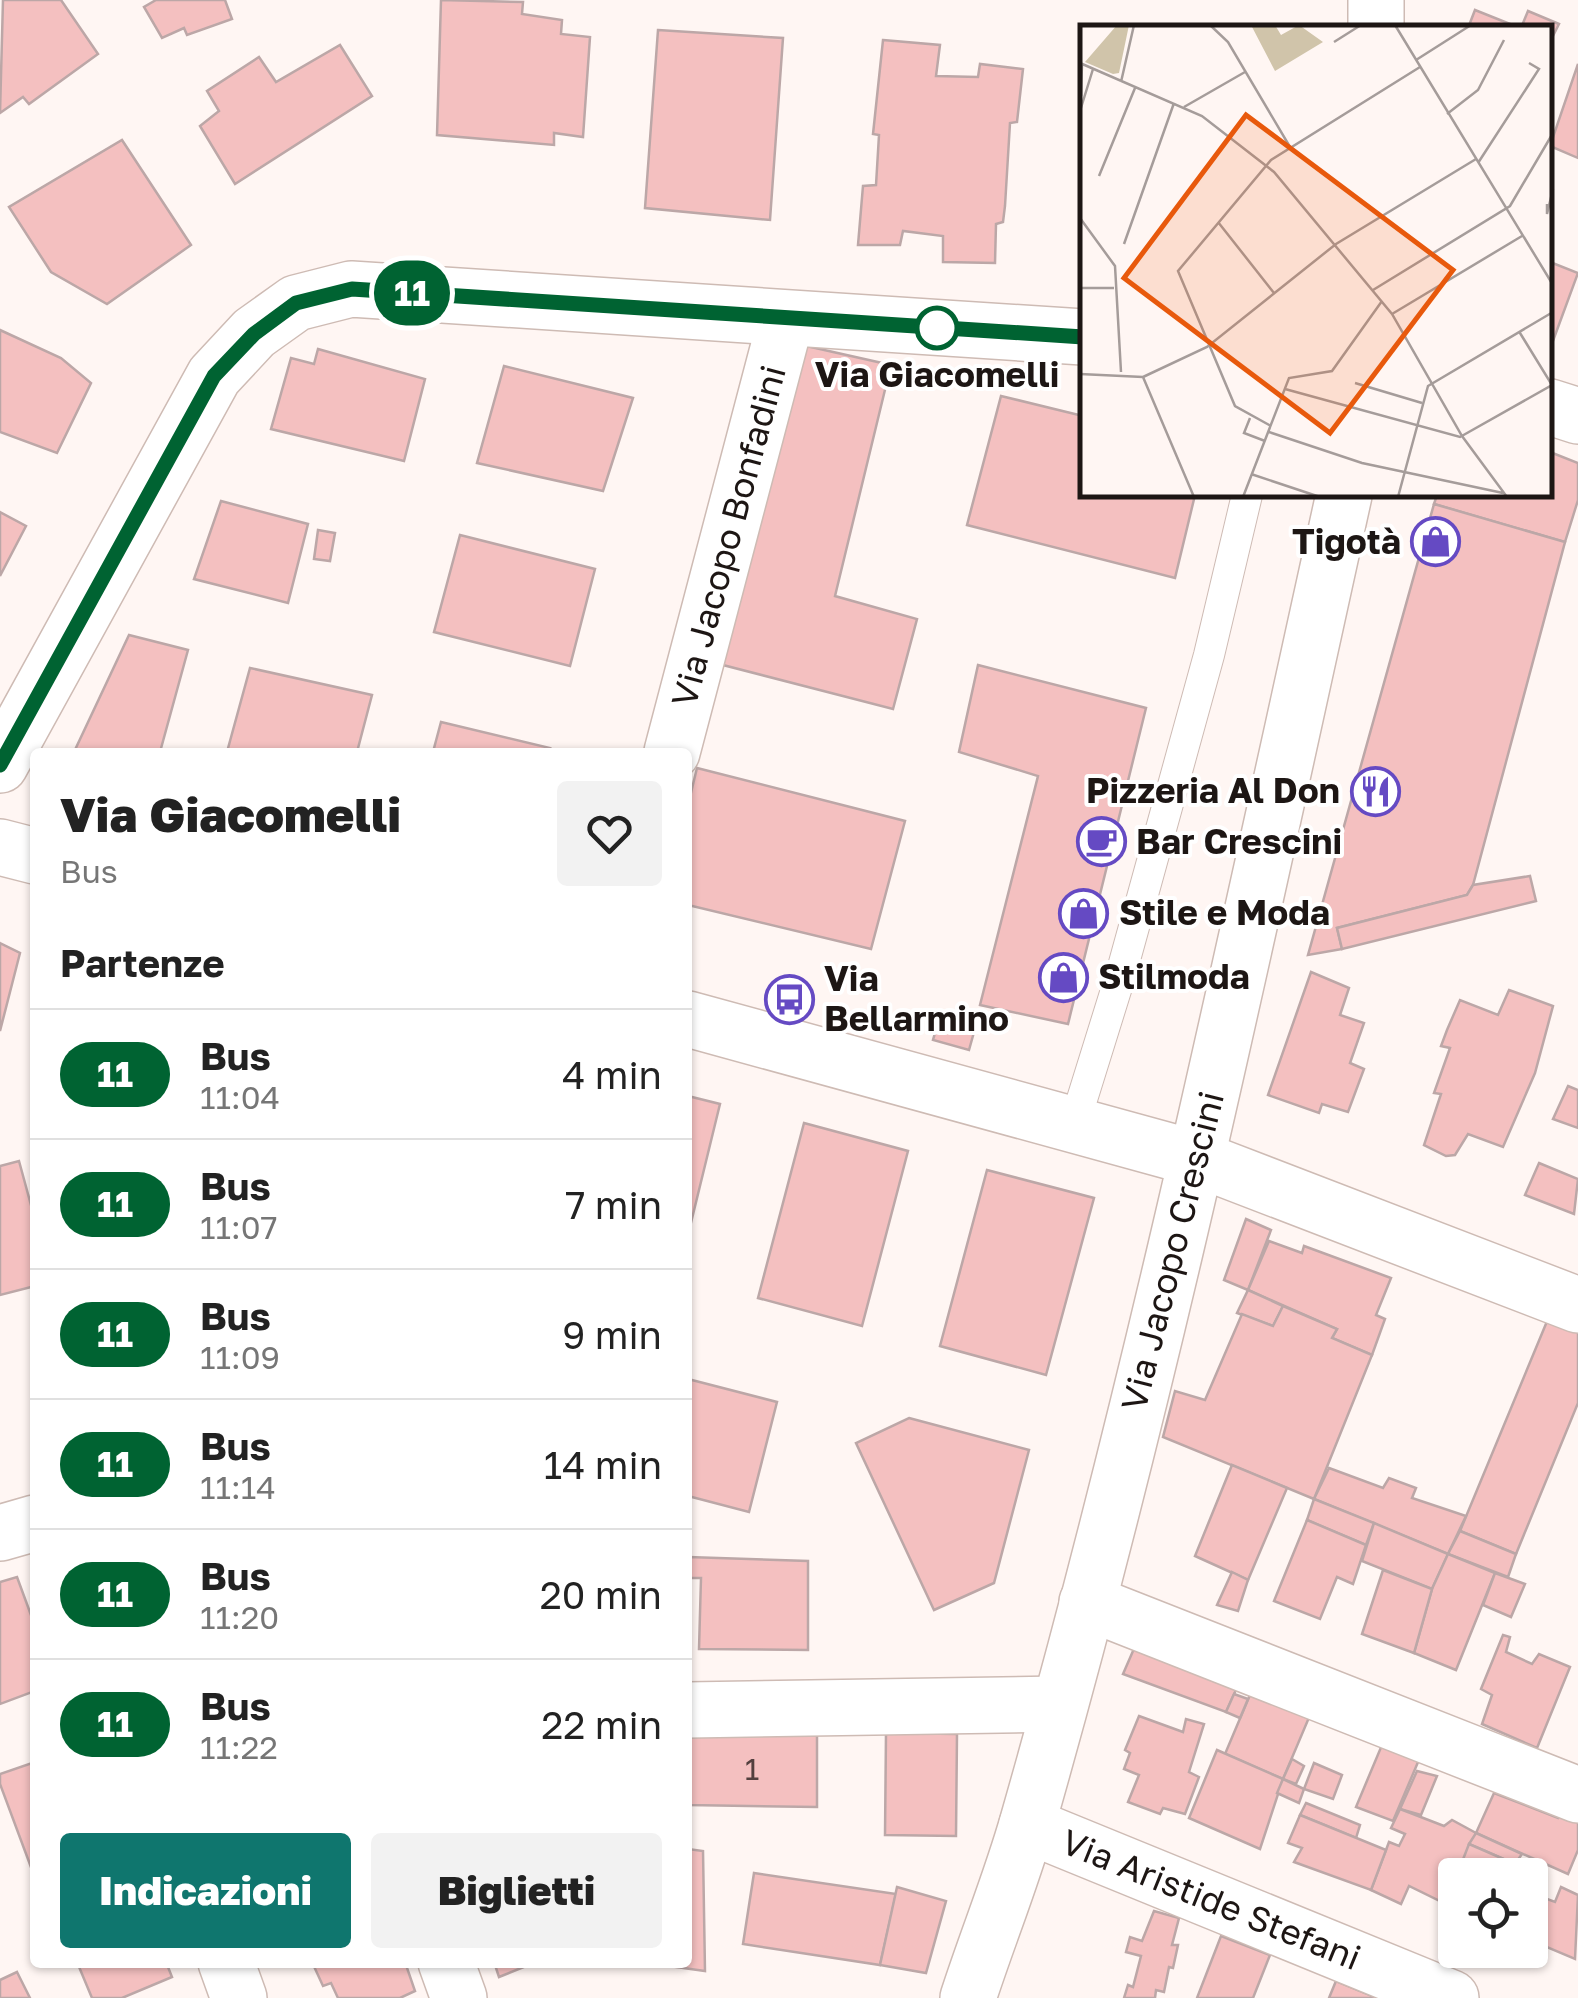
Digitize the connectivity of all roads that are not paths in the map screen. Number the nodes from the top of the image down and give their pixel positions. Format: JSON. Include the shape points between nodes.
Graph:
{"nodes":[{"id":1,"x":786,"y":319,"type":"junction"},
{"id":2,"x":1080,"y":337,"type":"edge"},
{"id":3,"x":1553,"y":408,"type":"edge"},
{"id":4,"x":1578,"y":416,"type":"edge"},
{"id":5,"x":1246,"y":498,"type":"edge"},
{"id":6,"x":1343,"y":498,"type":"edge"},
{"id":7,"x":673,"y":748,"type":"edge"},
{"id":8,"x":0,"y":764,"type":"edge"},
{"id":9,"x":0,"y":847,"type":"edge"},
{"id":10,"x":30,"y":855,"type":"edge"},
{"id":11,"x":692,"y":1020,"type":"edge"},
{"id":12,"x":1074,"y":1125,"type":"junction"},
{"id":13,"x":1198,"y":1158,"type":"junction"},
{"id":14,"x":1578,"y":1305,"type":"edge"},
{"id":15,"x":30,"y":1524,"type":"edge"},
{"id":16,"x":0,"y":1533,"type":"edge"},
{"id":17,"x":1087,"y":1602,"type":"junction"},
{"id":18,"x":1060,"y":1704,"type":"junction"},
{"id":19,"x":692,"y":1710,"type":"edge"},
{"id":20,"x":1578,"y":1795,"type":"edge"},
{"id":21,"x":1027,"y":1825,"type":"junction"},
{"id":22,"x":228,"y":1968,"type":"edge"},
{"id":23,"x":448,"y":1968,"type":"edge"},
{"id":24,"x":240,"y":1998,"type":"edge"},
{"id":25,"x":459,"y":1998,"type":"edge"},
{"id":26,"x":968,"y":1998,"type":"edge"},
{"id":27,"x":1451,"y":1998,"type":"edge"}],
"edges":[{"from":1,"to":2,"type":"street"},
{"from":1,"to":7,"type":"street","name":"Via Jacopo Bonfadini"},
{"from":1,"to":8,"type":"street","via":[[352,289],[296,303],[214,376]]},
{"from":3,"to":4,"type":"street"},
{"from":5,"to":12,"type":"lane","via":[[1204,674]]},
{"from":6,"to":13,"type":"street","name":"Via Jacopo Crescini"},
{"from":9,"to":10,"type":"street"},
{"from":11,"to":12,"type":"street"},
{"from":12,"to":13,"type":"street"},
{"from":13,"to":14,"type":"street"},
{"from":13,"to":17,"type":"street","name":"Via Jacopo Crescini"},
{"from":15,"to":16,"type":"street"},
{"from":17,"to":18,"type":"street","name":"Via Jacopo Crescini"},
{"from":17,"to":20,"type":"street"},
{"from":18,"to":19,"type":"street"},
{"from":18,"to":21,"type":"street","name":"Via Jacopo Crescini"},
{"from":21,"to":26,"type":"street","name":"Via Jacopo Crescini"},
{"from":21,"to":27,"type":"street","name":"Via Aristide Stefani"},
{"from":22,"to":24,"type":"street"},
{"from":23,"to":25,"type":"street"}]}
